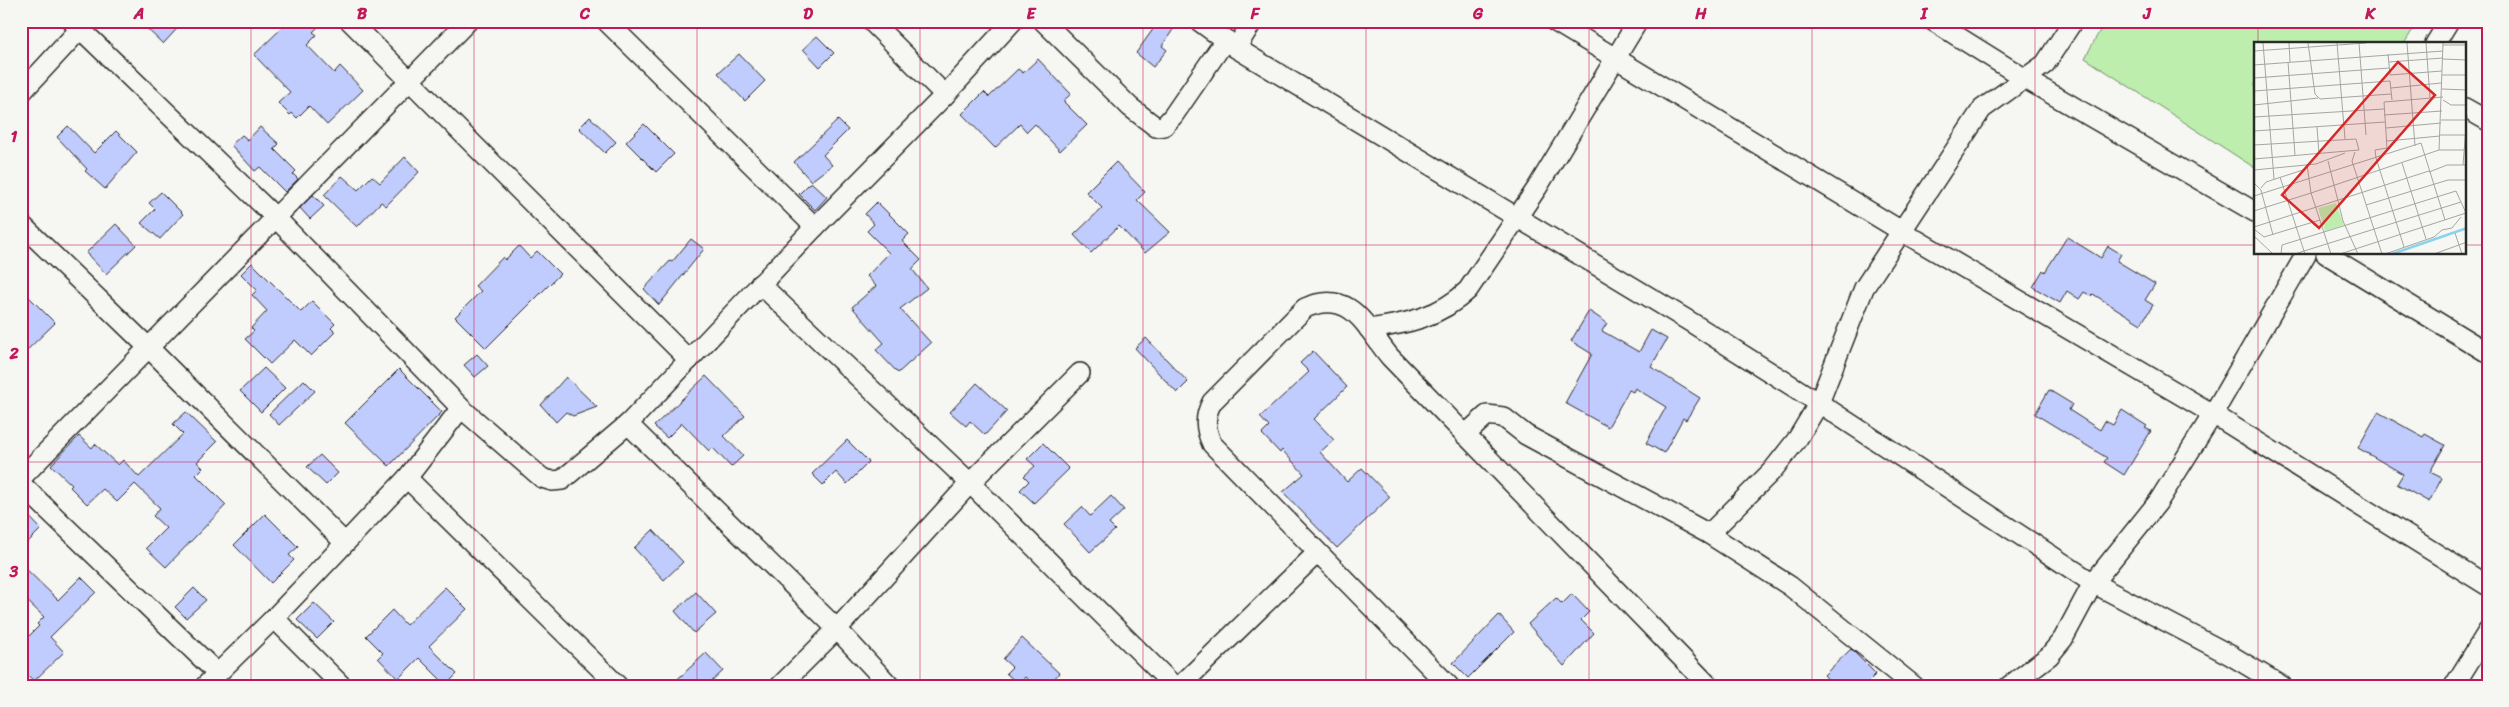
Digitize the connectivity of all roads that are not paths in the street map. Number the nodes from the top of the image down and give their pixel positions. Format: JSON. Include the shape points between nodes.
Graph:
{"nodes":[{"id":1,"x":350,"y":21,"type":"edge"},
{"id":2,"x":468,"y":21,"type":"edge"},
{"id":3,"x":606,"y":21,"type":"edge"},
{"id":4,"x":871,"y":21,"type":"edge"},
{"id":5,"x":1013,"y":21,"type":"edge"},
{"id":6,"x":1043,"y":21,"type":"edge"},
{"id":7,"x":1198,"y":21,"type":"edge"},
{"id":8,"x":1252,"y":21,"type":"edge"},
{"id":9,"x":1554,"y":21,"type":"edge"},
{"id":10,"x":1638,"y":21,"type":"edge"},
{"id":11,"x":1933,"y":21,"type":"edge"},
{"id":12,"x":2072,"y":21,"type":"edge"},
{"id":13,"x":2449,"y":21,"type":"edge"},
{"id":14,"x":76,"y":25,"type":"edge"},
{"id":15,"x":2436,"y":42,"type":"edge"},
{"id":16,"x":1231,"y":43,"type":"junction"},
{"id":17,"x":1616,"y":58,"type":"junction"},
{"id":18,"x":2024,"y":78,"type":"junction"},
{"id":19,"x":408,"y":81,"type":"junction"},
{"id":20,"x":21,"y":93,"type":"edge"},
{"id":21,"x":945,"y":95,"type":"junction"},
{"id":22,"x":2466,"y":109,"type":"edge"},
{"id":23,"x":2488,"y":121,"type":"edge"},
{"id":24,"x":2254,"y":211,"type":"edge"},
{"id":25,"x":276,"y":218,"type":"junction"},
{"id":26,"x":1517,"y":218,"type":"junction"},
{"id":27,"x":21,"y":224,"type":"edge"},
{"id":28,"x":815,"y":227,"type":"junction"},
{"id":29,"x":1903,"y":232,"type":"junction"},
{"id":30,"x":2305,"y":255,"type":"edge"},
{"id":31,"x":2328,"y":255,"type":"edge"},
{"id":32,"x":760,"y":284,"type":"junction"},
{"id":33,"x":1369,"y":329,"type":"junction"},
{"id":34,"x":149,"y":348,"type":"junction"},
{"id":35,"x":2488,"y":352,"type":"edge"},
{"id":36,"x":689,"y":360,"type":"junction"},
{"id":37,"x":1080,"y":373,"type":"dead end"},
{"id":38,"x":1819,"y":403,"type":"junction"},
{"id":39,"x":461,"y":408,"type":"junction"},
{"id":40,"x":2213,"y":414,"type":"junction"},
{"id":41,"x":628,"y":424,"type":"junction"},
{"id":42,"x":1464,"y":435,"type":"junction"},
{"id":43,"x":21,"y":478,"type":"edge"},
{"id":44,"x":406,"y":478,"type":"junction"},
{"id":45,"x":970,"y":483,"type":"junction"},
{"id":46,"x":21,"y":484,"type":"edge"},
{"id":47,"x":1709,"y":534,"type":"junction"},
{"id":48,"x":344,"y":542,"type":"junction"},
{"id":49,"x":1317,"y":553,"type":"junction"},
{"id":50,"x":2094,"y":584,"type":"junction"},
{"id":51,"x":2488,"y":586,"type":"edge"},
{"id":52,"x":274,"y":618,"type":"junction"},
{"id":53,"x":836,"y":629,"type":"junction"},
{"id":54,"x":2488,"y":631,"type":"edge"},
{"id":55,"x":211,"y":679,"type":"edge"},
{"id":56,"x":342,"y":686,"type":"edge"},
{"id":57,"x":618,"y":686,"type":"edge"},
{"id":58,"x":780,"y":686,"type":"edge"},
{"id":59,"x":890,"y":686,"type":"edge"},
{"id":60,"x":1174,"y":686,"type":"edge"},
{"id":61,"x":1180,"y":686,"type":"edge"},
{"id":62,"x":1448,"y":686,"type":"edge"},
{"id":63,"x":1709,"y":686,"type":"edge"},
{"id":64,"x":1914,"y":686,"type":"edge"},
{"id":65,"x":2009,"y":686,"type":"edge"},
{"id":66,"x":2282,"y":686,"type":"edge"},
{"id":67,"x":2454,"y":686,"type":"edge"}],
"edges":[{"from":1,"to":19,"type":"street"},
{"from":2,"to":19,"type":"street"},
{"from":3,"to":28,"type":"street"},
{"from":4,"to":21,"type":"street"},
{"from":5,"to":21,"type":"street"},
{"from":6,"to":16,"type":"street","via":[[1130,107],[1156,127],[1164,126],[1174,116]]},
{"from":7,"to":16,"type":"street"},
{"from":8,"to":16,"type":"street"},
{"from":9,"to":17,"type":"street"},
{"from":10,"to":17,"type":"street"},
{"from":11,"to":18,"type":"street"},
{"from":12,"to":18,"type":"street","via":[[2045,64]]},
{"from":13,"to":15,"type":"street"},
{"from":14,"to":20,"type":"street"},
{"from":14,"to":25,"type":"street"},
{"from":16,"to":26,"type":"street"},
{"from":17,"to":26,"type":"street"},
{"from":17,"to":29,"type":"street"},
{"from":18,"to":24,"type":"street"},
{"from":18,"to":29,"type":"street","via":[[1982,109]]},
{"from":19,"to":25,"type":"street"},
{"from":19,"to":36,"type":"street"},
{"from":21,"to":28,"type":"street"},
{"from":22,"to":23,"type":"street"},
{"from":25,"to":34,"type":"street"},
{"from":25,"to":39,"type":"street"},
{"from":26,"to":33,"type":"street","via":[[1479,275],[1454,304],[1418,320]]},
{"from":26,"to":38,"type":"street"},
{"from":27,"to":34,"type":"street"},
{"from":28,"to":32,"type":"street"},
{"from":29,"to":38,"type":"street","via":[[1864,288]]},
{"from":29,"to":40,"type":"street"},
{"from":30,"to":40,"type":"street"},
{"from":31,"to":35,"type":"street"},
{"from":32,"to":36,"type":"street"},
{"from":32,"to":45,"type":"street"},
{"from":33,"to":42,"type":"street","via":[[1390,357]]},
{"from":33,"to":49,"type":"street","via":[[1362,318],[1345,306],[1325,302],[1305,308],[1212,402],[1206,417],[1212,444]]},
{"from":34,"to":43,"type":"street"},
{"from":34,"to":48,"type":"street"},
{"from":36,"to":41,"type":"street"},
{"from":37,"to":45,"type":"street"},
{"from":38,"to":47,"type":"street","via":[[1798,438],[1772,471]]},
{"from":38,"to":50,"type":"street"},
{"from":39,"to":41,"type":"street","via":[[542,478],[552,481],[562,480],[575,471]]},
{"from":39,"to":44,"type":"street"},
{"from":40,"to":50,"type":"street","via":[[2158,502]]},
{"from":40,"to":51,"type":"street"},
{"from":41,"to":53,"type":"street"},
{"from":42,"to":47,"type":"street","via":[[1482,418],[1498,415],[1526,435]]},
{"from":42,"to":63,"type":"street"},
{"from":44,"to":48,"type":"street"},
{"from":44,"to":57,"type":"street"},
{"from":45,"to":53,"type":"street"},
{"from":45,"to":60,"type":"street"},
{"from":46,"to":55,"type":"street"},
{"from":47,"to":64,"type":"street","via":[[1790,586]]},
{"from":48,"to":52,"type":"street"},
{"from":49,"to":61,"type":"street"},
{"from":49,"to":62,"type":"street"},
{"from":50,"to":65,"type":"street","via":[[2049,656]]},
{"from":50,"to":66,"type":"street"},
{"from":52,"to":55,"type":"street"},
{"from":52,"to":56,"type":"street"},
{"from":53,"to":58,"type":"street"},
{"from":53,"to":59,"type":"street"},
{"from":54,"to":67,"type":"street"}]}
